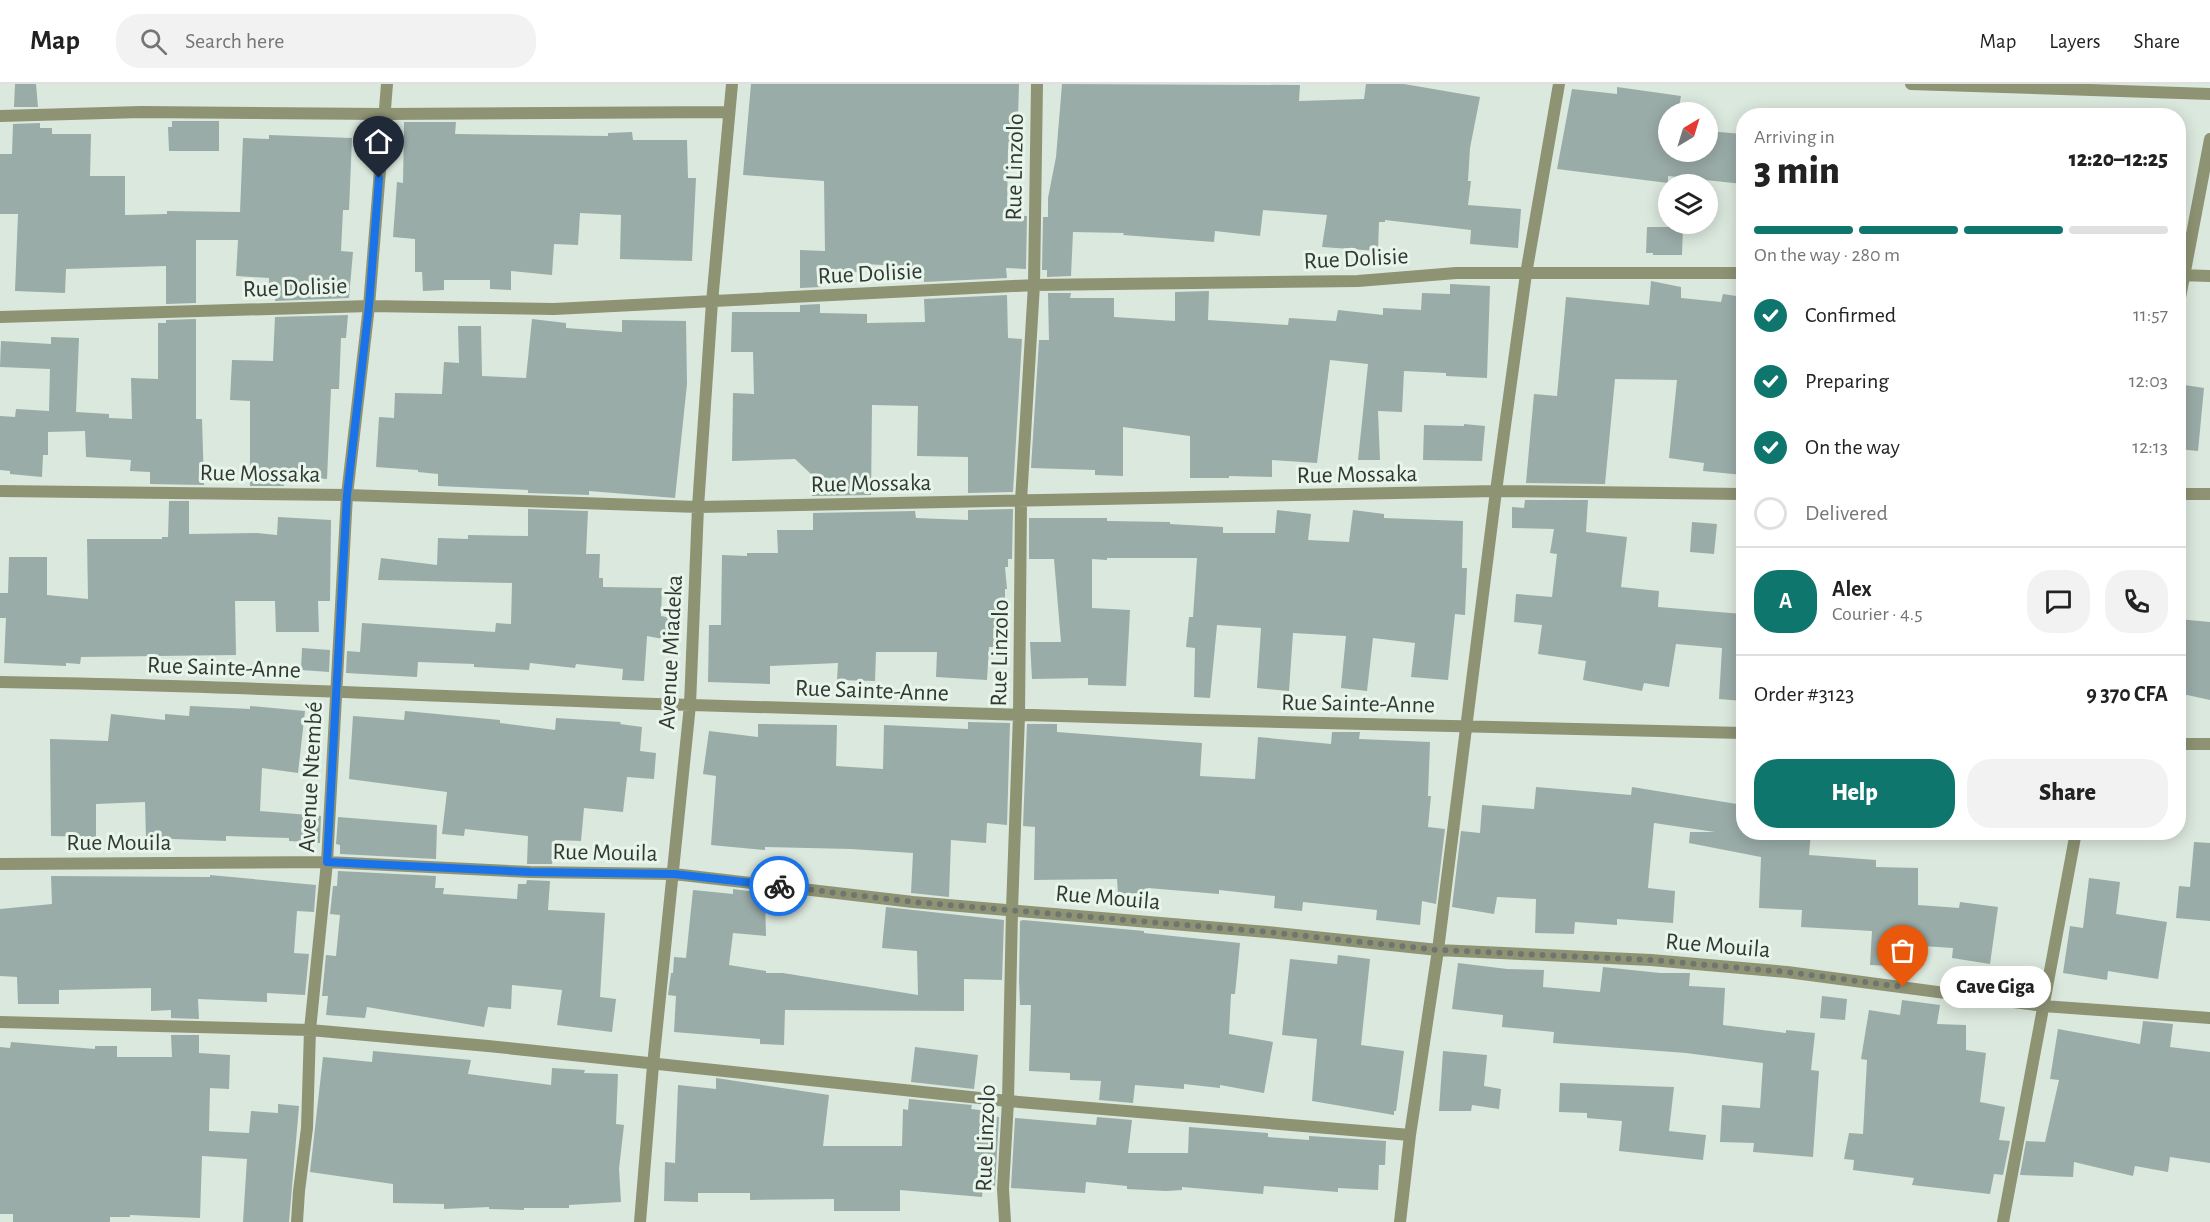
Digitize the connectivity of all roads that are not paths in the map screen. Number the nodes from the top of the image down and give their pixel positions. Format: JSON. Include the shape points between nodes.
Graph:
{"nodes":[{"id":1,"x":387,"y":84,"type":"edge"},
{"id":2,"x":732,"y":84,"type":"edge"},
{"id":3,"x":1037,"y":84,"type":"edge"},
{"id":4,"x":1559,"y":84,"type":"edge"},
{"id":5,"x":1911,"y":84,"type":"edge"},
{"id":6,"x":2210,"y":94,"type":"edge"},
{"id":7,"x":728,"y":112,"type":"junction"},
{"id":8,"x":384,"y":114,"type":"junction"},
{"id":9,"x":0,"y":116,"type":"edge"},
{"id":10,"x":2210,"y":139,"type":"edge"},
{"id":11,"x":2186,"y":252,"type":"edge"},
{"id":12,"x":1736,"y":273,"type":"edge"},
{"id":13,"x":1526,"y":274,"type":"junction"},
{"id":14,"x":2186,"y":275,"type":"edge"},
{"id":15,"x":2210,"y":276,"type":"edge"},
{"id":16,"x":1034,"y":285,"type":"junction"},
{"id":17,"x":712,"y":302,"type":"junction"},
{"id":18,"x":369,"y":306,"type":"junction"},
{"id":19,"x":0,"y":316,"type":"edge"},
{"id":20,"x":0,"y":491,"type":"edge"},
{"id":21,"x":1496,"y":491,"type":"junction"},
{"id":22,"x":1736,"y":494,"type":"edge"},
{"id":23,"x":2186,"y":494,"type":"edge"},
{"id":24,"x":2210,"y":494,"type":"edge"},
{"id":25,"x":347,"y":495,"type":"junction"},
{"id":26,"x":1022,"y":501,"type":"junction"},
{"id":27,"x":698,"y":507,"type":"junction"},
{"id":28,"x":0,"y":682,"type":"edge"},
{"id":29,"x":336,"y":691,"type":"junction"},
{"id":30,"x":690,"y":705,"type":"junction"},
{"id":31,"x":1019,"y":715,"type":"junction"},
{"id":32,"x":1465,"y":726,"type":"junction"},
{"id":33,"x":1736,"y":733,"type":"edge"},
{"id":34,"x":2186,"y":744,"type":"edge"},
{"id":35,"x":2210,"y":744,"type":"edge"},
{"id":36,"x":2074,"y":840,"type":"edge"},
{"id":37,"x":327,"y":862,"type":"junction"},
{"id":38,"x":0,"y":864,"type":"edge"},
{"id":39,"x":674,"y":874,"type":"junction"},
{"id":40,"x":1012,"y":910,"type":"junction"},
{"id":41,"x":1438,"y":950,"type":"junction"},
{"id":42,"x":2043,"y":1006,"type":"junction"},
{"id":43,"x":2210,"y":1018,"type":"edge"},
{"id":44,"x":0,"y":1022,"type":"edge"},
{"id":45,"x":310,"y":1030,"type":"junction"},
{"id":46,"x":653,"y":1065,"type":"junction"},
{"id":47,"x":1008,"y":1101,"type":"junction"},
{"id":48,"x":1410,"y":1135,"type":"junction"},
{"id":49,"x":297,"y":1222,"type":"edge"},
{"id":50,"x":640,"y":1222,"type":"edge"},
{"id":51,"x":1005,"y":1222,"type":"edge"},
{"id":52,"x":1400,"y":1222,"type":"edge"},
{"id":53,"x":2003,"y":1222,"type":"edge"}],
"edges":[{"from":1,"to":8,"type":"street","name":"Avenue Ntembé"},
{"from":2,"to":7,"type":"street","name":"Avenue Miadeka"},
{"from":3,"to":16,"type":"street","name":"Rue Linzolo"},
{"from":4,"to":13,"type":"street"},
{"from":5,"to":6,"type":"street"},
{"from":7,"to":8,"type":"street"},
{"from":7,"to":17,"type":"street","name":"Avenue Miadeka"},
{"from":8,"to":9,"type":"street","via":[[141,112]]},
{"from":8,"to":18,"type":"street","name":"Avenue Ntembé"},
{"from":10,"to":11,"type":"street"},
{"from":12,"to":13,"type":"street","name":"Rue Dolisie"},
{"from":13,"to":16,"type":"street","name":"Rue Dolisie","via":[[1456,273],[1358,281]]},
{"from":13,"to":21,"type":"street"},
{"from":14,"to":15,"type":"street"},
{"from":16,"to":17,"type":"street","name":"Rue Dolisie"},
{"from":16,"to":26,"type":"street","name":"Rue Linzolo"},
{"from":17,"to":18,"type":"street","name":"Rue Dolisie","via":[[554,309]]},
{"from":17,"to":27,"type":"street","name":"Avenue Miadeka"},
{"from":18,"to":19,"type":"street","name":"Rue Dolisie"},
{"from":18,"to":25,"type":"street","name":"Avenue Ntembé"},
{"from":20,"to":25,"type":"street","name":"Rue Mossaka"},
{"from":21,"to":22,"type":"street","name":"Rue Mossaka"},
{"from":21,"to":26,"type":"street","name":"Rue Mossaka"},
{"from":21,"to":32,"type":"street"},
{"from":23,"to":24,"type":"street"},
{"from":25,"to":27,"type":"street","name":"Rue Mossaka"},
{"from":25,"to":29,"type":"street","name":"Avenue Ntembé"},
{"from":26,"to":27,"type":"street","name":"Rue Mossaka"},
{"from":26,"to":31,"type":"street","name":"Rue Linzolo"},
{"from":27,"to":30,"type":"street","name":"Avenue Miadeka"},
{"from":28,"to":29,"type":"street","name":"Rue Sainte-Anne"},
{"from":29,"to":30,"type":"street","name":"Rue Sainte-Anne"},
{"from":29,"to":37,"type":"street","name":"Avenue Ntembé"},
{"from":30,"to":31,"type":"street","name":"Rue Sainte-Anne"},
{"from":30,"to":39,"type":"street","name":"Avenue Miadeka"},
{"from":31,"to":32,"type":"street","name":"Rue Sainte-Anne"},
{"from":31,"to":40,"type":"street","name":"Rue Linzolo"},
{"from":32,"to":33,"type":"street","name":"Rue Sainte-Anne"},
{"from":32,"to":41,"type":"street"},
{"from":34,"to":35,"type":"street"},
{"from":36,"to":42,"type":"street"},
{"from":37,"to":38,"type":"street","name":"Rue Mouila"},
{"from":37,"to":39,"type":"street","name":"Rue Mouila"},
{"from":37,"to":45,"type":"street","name":"Avenue Ntembé"},
{"from":39,"to":40,"type":"street","name":"Rue Mouila"},
{"from":39,"to":46,"type":"street","name":"Avenue Miadeka"},
{"from":40,"to":41,"type":"street","name":"Rue Mouila"},
{"from":40,"to":47,"type":"street","name":"Rue Linzolo"},
{"from":41,"to":42,"type":"street","name":"Rue Mouila","via":[[1652,960],[1776,971]]},
{"from":41,"to":48,"type":"street"},
{"from":42,"to":43,"type":"street","name":"Rue Mouila"},
{"from":42,"to":53,"type":"street"},
{"from":44,"to":45,"type":"street"},
{"from":45,"to":46,"type":"street"},
{"from":45,"to":49,"type":"street","name":"Avenue Ntembé","via":[[307,1128]]},
{"from":46,"to":47,"type":"street"},
{"from":46,"to":50,"type":"street","name":"Avenue Miadeka"},
{"from":47,"to":48,"type":"street"},
{"from":47,"to":51,"type":"street","name":"Rue Linzolo"},
{"from":48,"to":52,"type":"street"}]}
